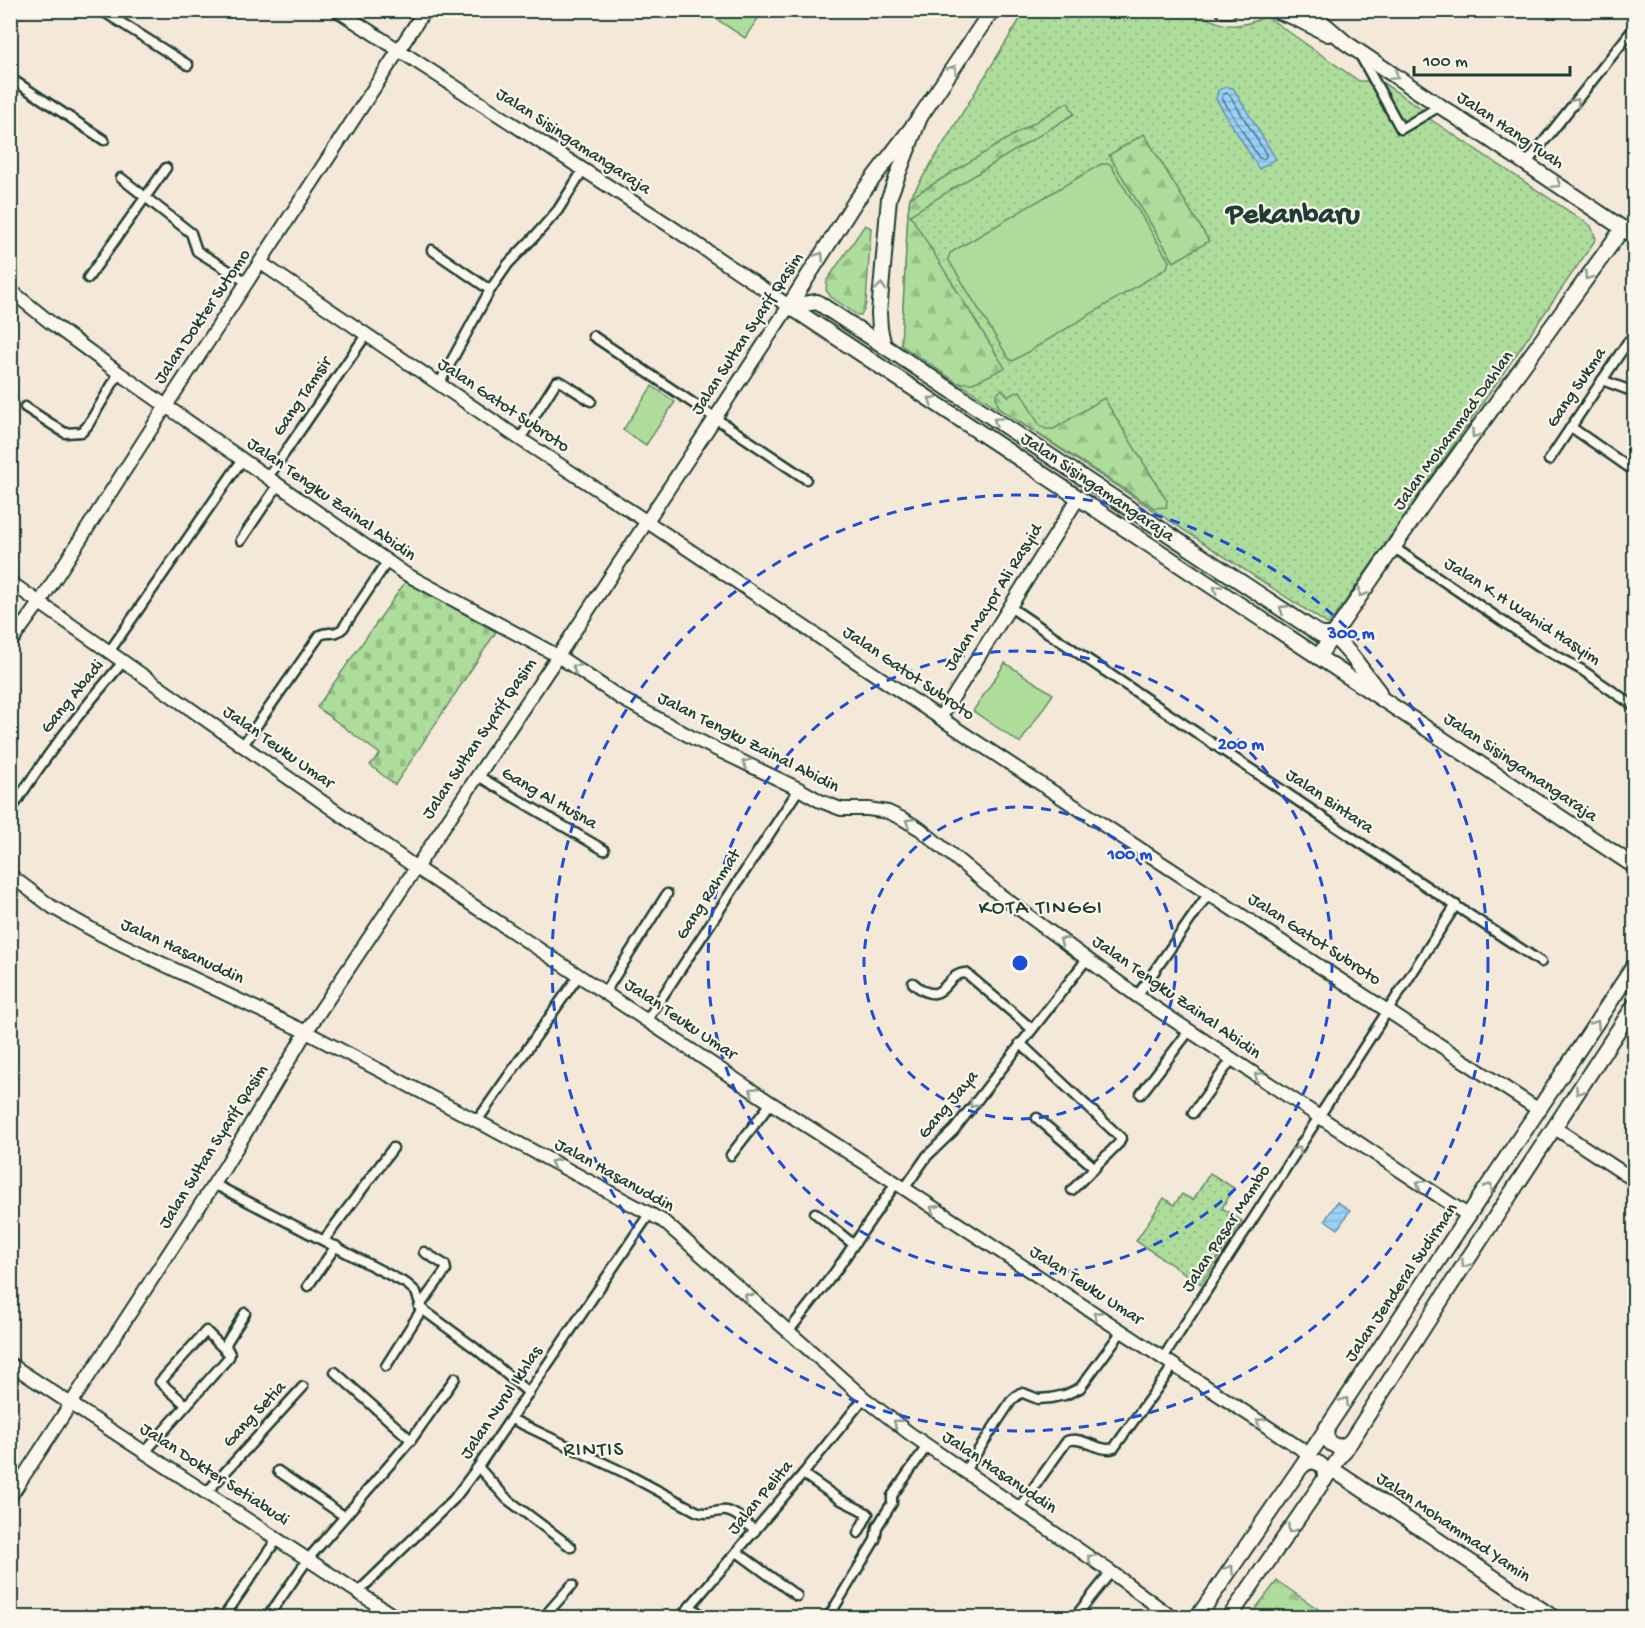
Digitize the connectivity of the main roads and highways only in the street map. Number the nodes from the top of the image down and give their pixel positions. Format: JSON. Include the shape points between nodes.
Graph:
{"nodes":[{"id":1,"x":992,"y":10,"type":"edge"},
{"id":2,"x":1223,"y":10,"type":"edge"},
{"id":3,"x":1230,"y":10,"type":"edge"},
{"id":4,"x":1274,"y":10,"type":"edge"},
{"id":5,"x":1308,"y":10,"type":"edge"},
{"id":6,"x":1346,"y":43,"type":"junction"},
{"id":7,"x":920,"y":117,"type":"junction"},
{"id":8,"x":1629,"y":232,"type":"edge"},
{"id":9,"x":789,"y":306,"type":"junction"},
{"id":10,"x":884,"y":346,"type":"junction"},
{"id":11,"x":1063,"y":465,"type":"junction"},
{"id":12,"x":1079,"y":497,"type":"junction"},
{"id":13,"x":1333,"y":634,"type":"junction"},
{"id":14,"x":1318,"y":657,"type":"junction"},
{"id":15,"x":1386,"y":701,"type":"junction"},
{"id":16,"x":1635,"y":866,"type":"edge"},
{"id":17,"x":1635,"y":966,"type":"edge"},
{"id":18,"x":1635,"y":1006,"type":"edge"},
{"id":19,"x":1327,"y":1427,"type":"junction"},
{"id":20,"x":1351,"y":1442,"type":"junction"},
{"id":21,"x":1301,"y":1467,"type":"junction"},
{"id":22,"x":1332,"y":1469,"type":"junction"},
{"id":23,"x":1324,"y":1481,"type":"junction"},
{"id":24,"x":1197,"y":1617,"type":"edge"},
{"id":25,"x":1229,"y":1617,"type":"edge"},
{"id":26,"x":1554,"y":1617,"type":"edge"}],
"edges":[{"from":7,"to":1,"type":"main road","name":"Jalan Sultan Syarif Qasim","one_way":true},
{"from":2,"to":3,"type":"main road"},
{"from":4,"to":6,"type":"main road","name":"Jalan Hang Tuah"},
{"from":5,"to":6,"type":"main road","name":"Jalan Hang Tuah"},
{"from":6,"to":8,"type":"main road","name":"Jalan Hang Tuah","one_way":true},
{"from":9,"to":7,"type":"main road","name":"Jalan Sultan Syarif Qasim","one_way":true,"via":[[855,202]]},
{"from":10,"to":7,"type":"main road","one_way":true,"via":[[879,314],[889,198]]},
{"from":8,"to":13,"type":"main road","name":"Jalan Mohammad Dahlan","one_way":true,"via":[[1395,544]]},
{"from":9,"to":10,"type":"main road","name":"Jalan Sisingamangaraja","via":[[817,302]]},
{"from":12,"to":9,"type":"main road","name":"Jalan Sisingamangaraja","one_way":true},
{"from":11,"to":10,"type":"main road","name":"Jalan Sisingamangaraja","one_way":true},
{"from":11,"to":12,"type":"main road"},
{"from":13,"to":11,"type":"main road","name":"Jalan Sisingamangaraja","one_way":true,"via":[[1321,635]]},
{"from":14,"to":12,"type":"main road","name":"Jalan Sisingamangaraja","one_way":true},
{"from":13,"to":14,"type":"main road","name":"Jalan Mohammad Dahlan"},
{"from":13,"to":15,"type":"main road","name":"Jalan Sisingamangaraja"},
{"from":14,"to":15,"type":"main road","name":"Jalan Sisingamangaraja"},
{"from":15,"to":16,"type":"main road","name":"Jalan Sisingamangaraja"},
{"from":19,"to":17,"type":"main road","name":"Jalan Jenderal Sudirman","one_way":true},
{"from":18,"to":20,"type":"main road","one_way":true},
{"from":19,"to":20,"type":"main road","via":[[1328,1440],[1334,1446]]},
{"from":19,"to":21,"type":"main road","name":"Jalan Jenderal Sudirman"},
{"from":20,"to":22,"type":"main road"},
{"from":21,"to":23,"type":"main road","via":[[1309,1461],[1317,1462],[1326,1472]]},
{"from":24,"to":21,"type":"main road","name":"Jalan Jenderal Sudirman","one_way":true},
{"from":22,"to":23,"type":"main road"},
{"from":22,"to":26,"type":"main road","name":"Jalan Mohammad Yamin"},
{"from":23,"to":25,"type":"main road","one_way":true}]}
